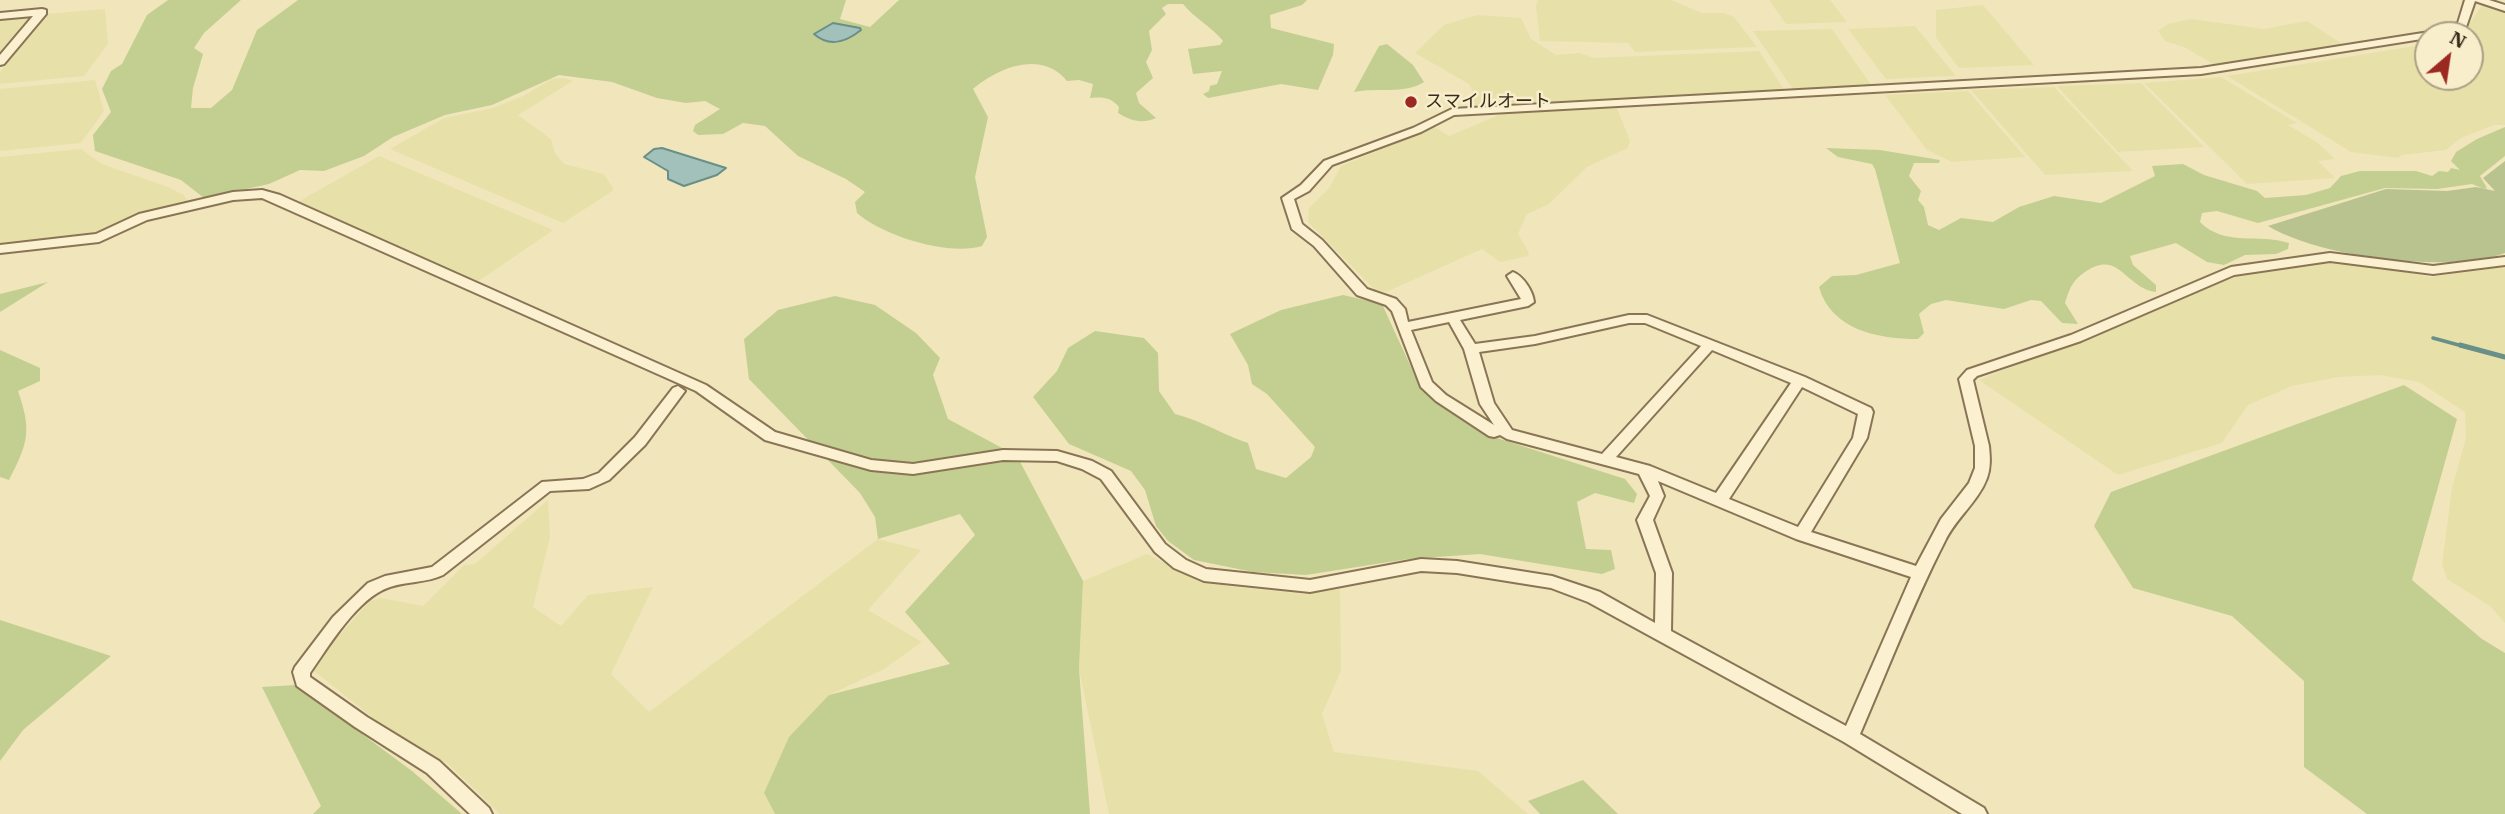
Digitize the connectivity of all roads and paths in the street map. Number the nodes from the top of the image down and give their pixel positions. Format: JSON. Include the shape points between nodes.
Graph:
{"nodes":[{"id":1,"x":2470,"y":0,"type":"edge"},
{"id":2,"x":2479,"y":0,"type":"edge"},
{"id":3,"x":2505,"y":8,"type":"edge"},
{"id":4,"x":0,"y":16,"type":"edge"},
{"id":5,"x":2463,"y":21,"type":"edge"},
{"id":6,"x":2414,"y":38,"type":"edge"},
{"id":7,"x":0,"y":62,"type":"edge"},
{"id":8,"x":0,"y":248,"type":"edge"},
{"id":9,"x":2505,"y":261,"type":"edge"},
{"id":10,"x":1513,"y":276,"type":"dead end"},
{"id":11,"x":1452,"y":317,"type":"junction"},
{"id":12,"x":1403,"y":327,"type":"junction"},
{"id":13,"x":1711,"y":342,"type":"junction"},
{"id":14,"x":1471,"y":349,"type":"junction"},
{"id":15,"x":1800,"y":380,"type":"junction"},
{"id":16,"x":678,"y":391,"type":"dead end"},
{"id":17,"x":1502,"y":428,"type":"junction"},
{"id":18,"x":1605,"y":460,"type":"junction"},
{"id":19,"x":1645,"y":470,"type":"junction"},
{"id":20,"x":1719,"y":501,"type":"junction"},
{"id":21,"x":1801,"y":535,"type":"junction"},
{"id":22,"x":1922,"y":575,"type":"junction"},
{"id":23,"x":1663,"y":636,"type":"junction"},
{"id":24,"x":1850,"y":737,"type":"junction"},
{"id":25,"x":483,"y":814,"type":"edge"},
{"id":26,"x":1978,"y":814,"type":"edge"}],
"edges":[{"from":1,"to":5,"type":"street"},
{"from":2,"to":3,"type":"street"},
{"from":4,"to":7,"type":"street","via":[[42,12]]},
{"from":6,"to":12,"type":"street","via":[[2202,71],[1452,112],[1328,163],[1306,188],[1288,198],[1296,226],[1362,292],[1391,302]]},
{"from":8,"to":23,"type":"street","via":[[99,238],[143,217],[233,196],[262,194],[701,388],[756,428],[787,442],[871,466],[913,469],[1003,455],[1057,456],[1087,465],[1106,475],[1160,548],[1205,575],[1310,586],[1421,565],[1457,567],[1552,582],[1594,597]]},
{"from":9,"to":22,"type":"street","via":[[2433,270],[2330,257],[2231,271],[2076,338],[1972,373],[1966,379],[1967,394],[1984,452],[1981,472],[1943,528]]},
{"from":10,"to":11,"type":"street","via":[[1528,302]]},
{"from":11,"to":12,"type":"street"},
{"from":11,"to":14,"type":"street"},
{"from":12,"to":17,"type":"street","via":[[1426,384],[1494,432]]},
{"from":13,"to":14,"type":"street","via":[[1647,319],[1629,319]]},
{"from":13,"to":15,"type":"street"},
{"from":13,"to":18,"type":"street"},
{"from":14,"to":17,"type":"street","via":[[1487,404]]},
{"from":15,"to":20,"type":"street"},
{"from":15,"to":21,"type":"street","via":[[1866,412],[1860,438]]},
{"from":16,"to":25,"type":"street","via":[[658,421],[597,481],[547,486],[425,578],[386,582],[372,589],[301,672],[303,681],[433,767]]},
{"from":17,"to":18,"type":"street","via":[[1507,434]]},
{"from":18,"to":19,"type":"street"},
{"from":19,"to":20,"type":"street"},
{"from":19,"to":23,"type":"street","via":[[1657,496],[1645,520],[1664,573]]},
{"from":20,"to":21,"type":"street"},
{"from":21,"to":22,"type":"street"},
{"from":22,"to":24,"type":"street"},
{"from":23,"to":24,"type":"street"},
{"from":24,"to":26,"type":"street"}]}
